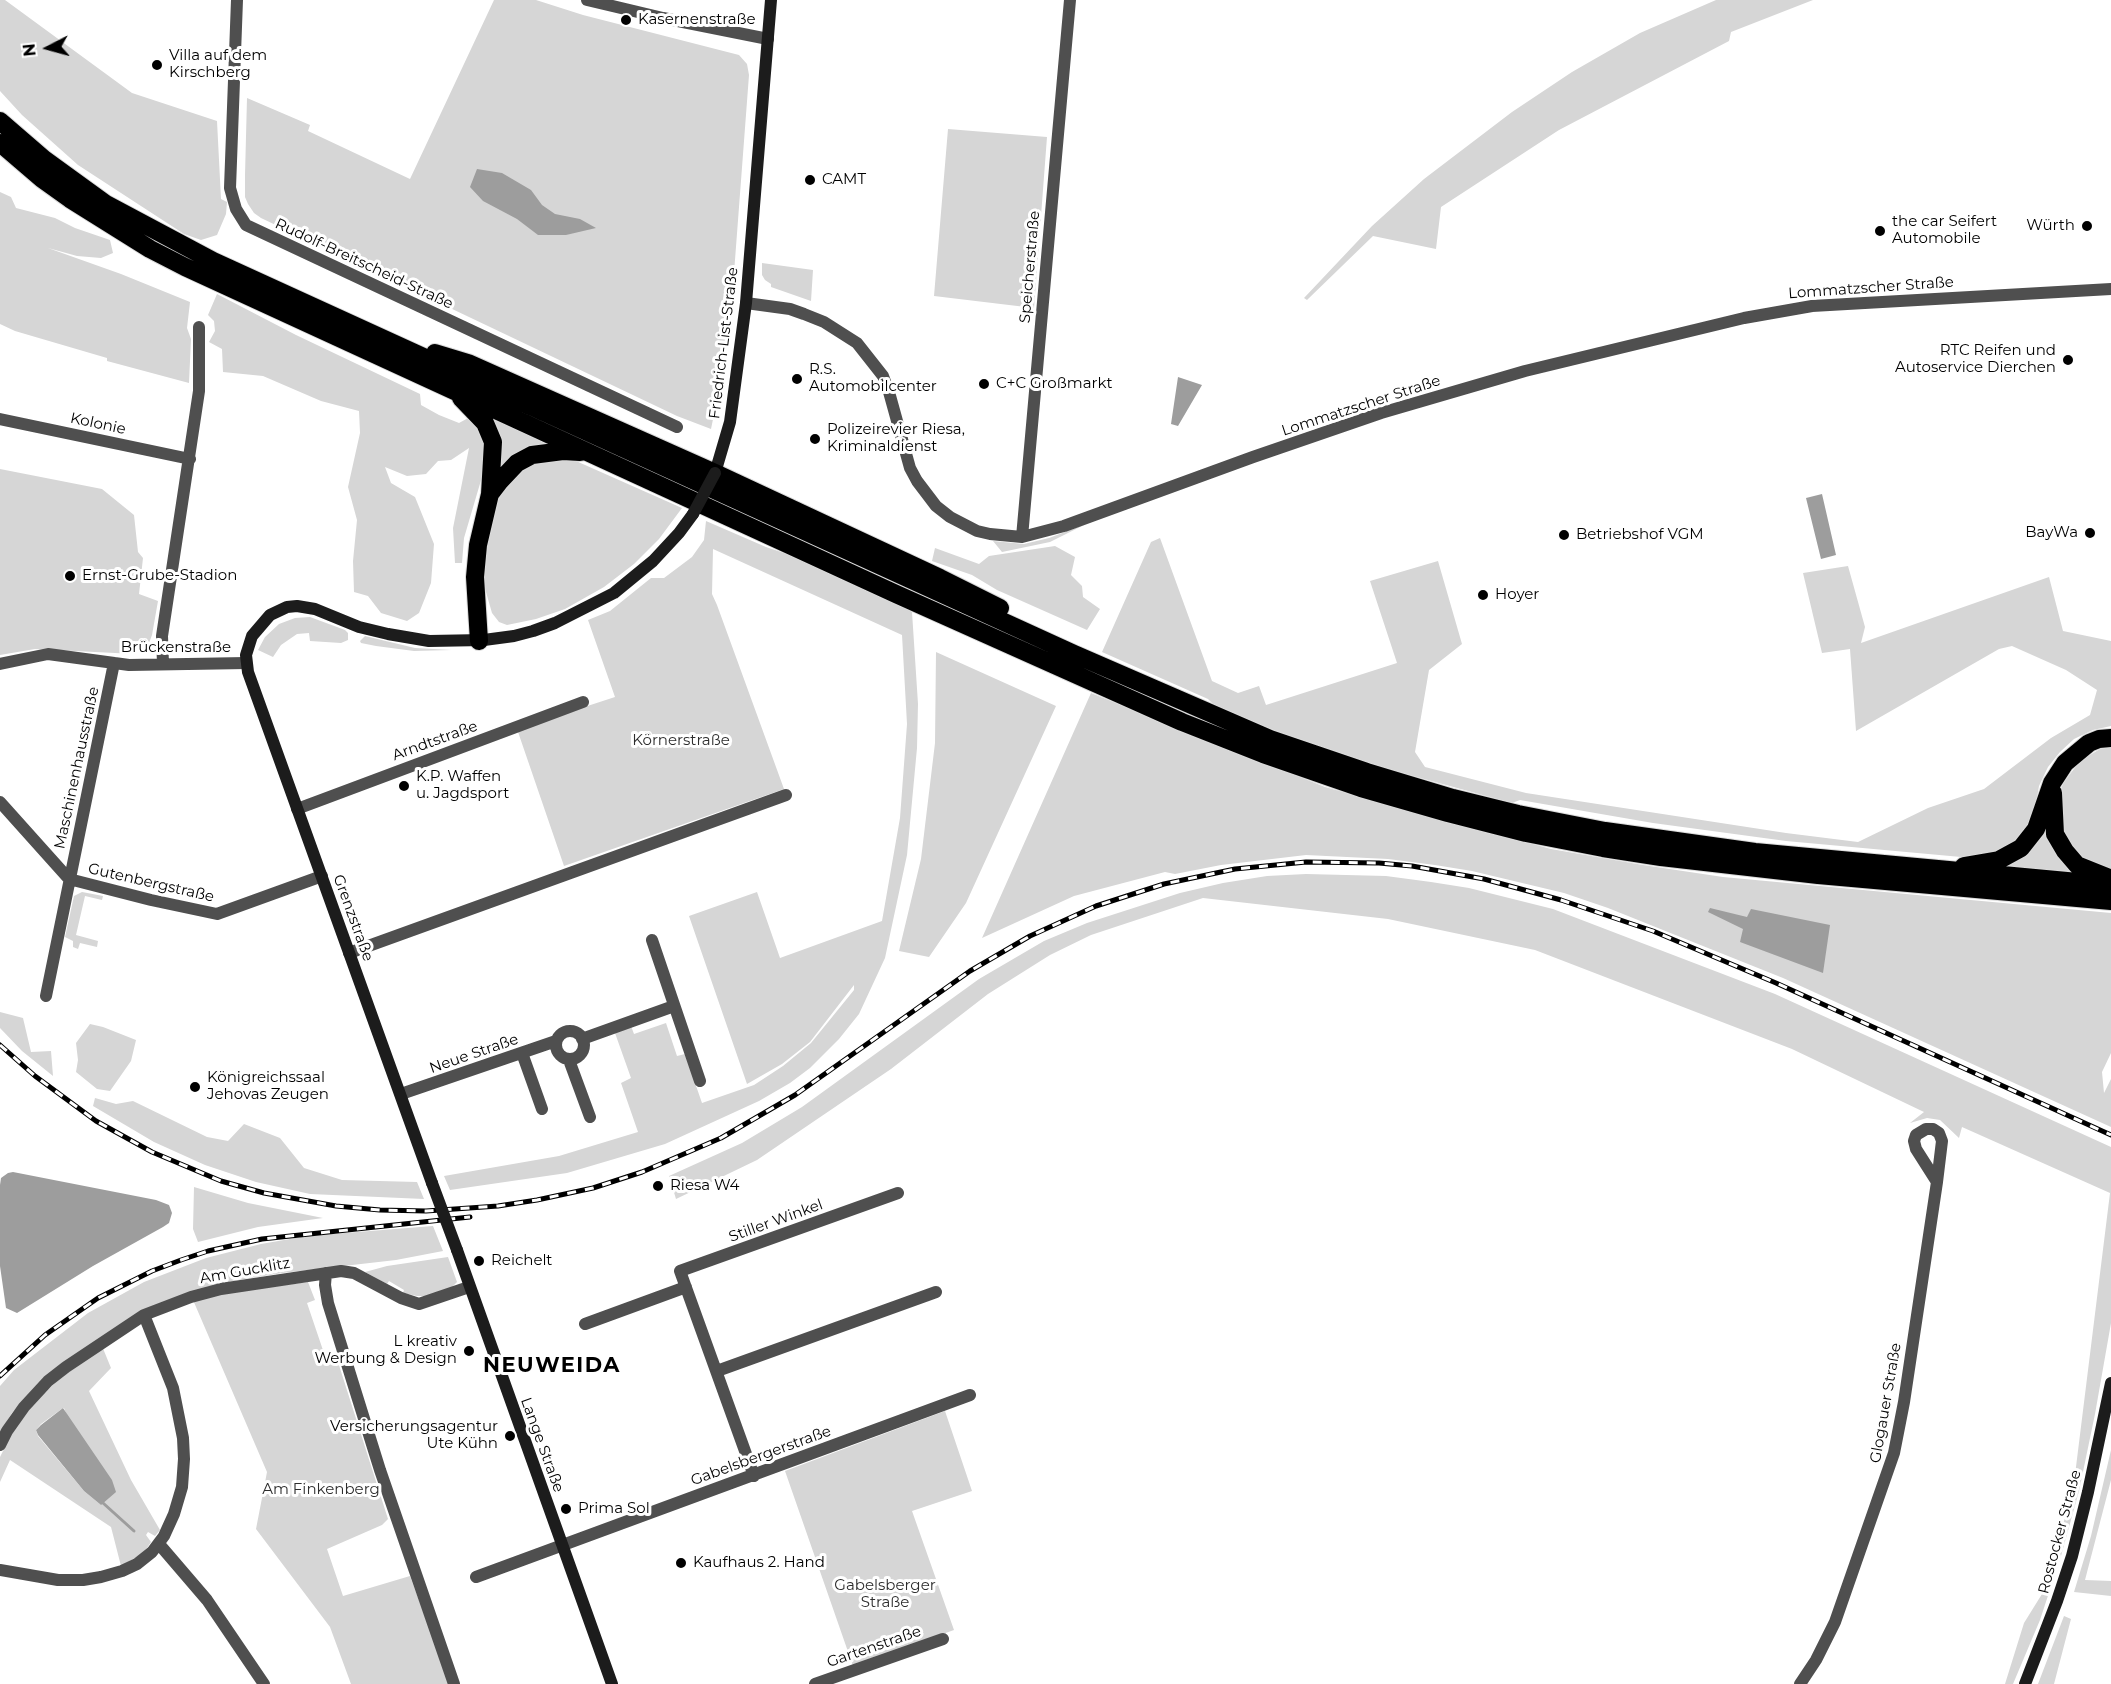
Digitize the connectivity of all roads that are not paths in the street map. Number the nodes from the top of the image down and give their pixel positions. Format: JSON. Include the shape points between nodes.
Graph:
{"nodes":[{"id":1,"x":237,"y":0,"type":"edge"},
{"id":2,"x":587,"y":0,"type":"edge"},
{"id":3,"x":771,"y":0,"type":"edge"},
{"id":4,"x":1070,"y":0,"type":"edge"},
{"id":5,"x":768,"y":39,"type":"junction"},
{"id":6,"x":0,"y":121,"type":"edge"},
{"id":7,"x":0,"y":143,"type":"edge"},
{"id":8,"x":2111,"y":289,"type":"edge"},
{"id":9,"x":746,"y":303,"type":"junction"},
{"id":10,"x":200,"y":327,"type":"dead end"},
{"id":11,"x":416,"y":354,"type":"junction"},
{"id":12,"x":450,"y":388,"type":"junction"},
{"id":13,"x":0,"y":419,"type":"edge"},
{"id":14,"x":677,"y":427,"type":"dead end"},
{"id":15,"x":590,"y":453,"type":"junction"},
{"id":16,"x":190,"y":459,"type":"junction"},
{"id":17,"x":715,"y":473,"type":"junction"},
{"id":18,"x":490,"y":494,"type":"junction"},
{"id":19,"x":1022,"y":537,"type":"junction"},
{"id":20,"x":1025,"y":632,"type":"junction"},
{"id":21,"x":478,"y":640,"type":"junction"},
{"id":22,"x":114,"y":663,"type":"junction"},
{"id":23,"x":246,"y":663,"type":"junction"},
{"id":24,"x":0,"y":664,"type":"edge"},
{"id":25,"x":163,"y":664,"type":"junction"},
{"id":26,"x":583,"y":702,"type":"dead end"},
{"id":27,"x":2111,"y":738,"type":"edge"},
{"id":28,"x":2052,"y":783,"type":"junction"},
{"id":29,"x":786,"y":795,"type":"dead end"},
{"id":30,"x":0,"y":802,"type":"edge"},
{"id":31,"x":297,"y":808,"type":"junction"},
{"id":32,"x":1939,"y":870,"type":"junction"},
{"id":33,"x":322,"y":876,"type":"junction"},
{"id":34,"x":69,"y":879,"type":"junction"},
{"id":35,"x":2111,"y":879,"type":"edge"},
{"id":36,"x":2111,"y":885,"type":"edge"},
{"id":37,"x":2111,"y":901,"type":"edge"},
{"id":38,"x":652,"y":940,"type":"dead end"},
{"id":39,"x":349,"y":953,"type":"junction"},
{"id":40,"x":46,"y":996,"type":"dead end"},
{"id":41,"x":674,"y":1006,"type":"junction"},
{"id":42,"x":582,"y":1039,"type":"junction"},
{"id":43,"x":556,"y":1041,"type":"junction"},
{"id":44,"x":522,"y":1053,"type":"junction"},
{"id":45,"x":568,"y":1060,"type":"junction"},
{"id":46,"x":700,"y":1081,"type":"dead end"},
{"id":47,"x":402,"y":1094,"type":"junction"},
{"id":48,"x":542,"y":1109,"type":"dead end"},
{"id":49,"x":590,"y":1117,"type":"dead end"},
{"id":50,"x":432,"y":1182,"type":"joint"},
{"id":51,"x":1937,"y":1182,"type":"dead end"},
{"id":52,"x":898,"y":1193,"type":"dead end"},
{"id":53,"x":326,"y":1273,"type":"junction"},
{"id":54,"x":469,"y":1287,"type":"junction"},
{"id":55,"x":686,"y":1287,"type":"junction"},
{"id":56,"x":936,"y":1292,"type":"dead end"},
{"id":57,"x":144,"y":1315,"type":"junction"},
{"id":58,"x":585,"y":1324,"type":"dead end"},
{"id":59,"x":717,"y":1371,"type":"junction"},
{"id":60,"x":2111,"y":1383,"type":"edge"},
{"id":61,"x":970,"y":1395,"type":"dead end"},
{"id":62,"x":0,"y":1445,"type":"edge"},
{"id":63,"x":754,"y":1476,"type":"junction"},
{"id":64,"x":159,"y":1544,"type":"junction"},
{"id":65,"x":562,"y":1545,"type":"junction"},
{"id":66,"x":0,"y":1570,"type":"edge"},
{"id":67,"x":476,"y":1577,"type":"dead end"},
{"id":68,"x":943,"y":1639,"type":"dead end"},
{"id":69,"x":264,"y":1684,"type":"edge"},
{"id":70,"x":454,"y":1684,"type":"edge"},
{"id":71,"x":612,"y":1684,"type":"edge"},
{"id":72,"x":815,"y":1684,"type":"edge"},
{"id":73,"x":1800,"y":1684,"type":"edge"},
{"id":74,"x":2025,"y":1684,"type":"edge"}],
"edges":[{"from":1,"to":14,"type":"street","name":"Rudolf-Breitscheid-Straße","via":[[230,188],[246,225]]},
{"from":2,"to":5,"type":"street"},
{"from":3,"to":5,"type":"street","name":"Friedrich-List-Straße"},
{"from":4,"to":19,"type":"street","name":"Speicherstraße"},
{"from":5,"to":9,"type":"street","name":"Friedrich-List-Straße"},
{"from":6,"to":11,"type":"highway","via":[[71,179],[150,229]]},
{"from":7,"to":12,"type":"highway","via":[[70,199],[150,249]]},
{"from":8,"to":19,"type":"street","name":"Lommatzscher Straße","via":[[1821,305],[1733,320],[1525,371],[1381,413],[1064,526]]},
{"from":9,"to":17,"type":"street","name":"Friedrich-List-Straße","via":[[730,422]]},
{"from":9,"to":19,"type":"street","name":"Lommatzscher Straße","via":[[804,314],[857,344],[883,376],[910,468],[936,506],[963,525],[984,533]]},
{"from":10,"to":16,"type":"street","via":[[200,377]]},
{"from":11,"to":17,"type":"highway","via":[[430,351],[468,363]]},
{"from":11,"to":20,"type":"highway"},
{"from":12,"to":15,"type":"highway"},
{"from":12,"to":18,"type":"highway","via":[[485,423],[493,441]]},
{"from":13,"to":16,"type":"street","name":"Kolonie"},
{"from":15,"to":18,"type":"highway","via":[[532,455],[517,463]]},
{"from":15,"to":37,"type":"highway","via":[[1182,722],[1383,794],[1526,833],[1661,858]]},
{"from":16,"to":25,"type":"street","via":[[162,636]]},
{"from":17,"to":20,"type":"highway","via":[[1002,609]]},
{"from":17,"to":21,"type":"street","name":"Friedrich-List-Straße","bridge":true,"via":[[693,514],[653,561],[614,593],[544,628]]},
{"from":18,"to":21,"type":"highway","via":[[475,577]]},
{"from":20,"to":32,"type":"highway","via":[[1270,739],[1453,798],[1654,839]]},
{"from":21,"to":23,"type":"street","name":"Friedrich-List-Straße","via":[[410,639],[360,627],[304,606],[292,606],[270,615],[255,630]]},
{"from":22,"to":24,"type":"street","name":"Brückenstraße","via":[[48,654]]},
{"from":22,"to":25,"type":"street","name":"Brückenstraße"},
{"from":22,"to":34,"type":"street","name":"Maschinenhausstraße"},
{"from":23,"to":25,"type":"street","name":"Brückenstraße"},
{"from":23,"to":31,"type":"street","name":"Grenzstraße"},
{"from":26,"to":31,"type":"street","name":"Arndtstraße"},
{"from":27,"to":28,"type":"highway","via":[[2089,743],[2065,763]]},
{"from":28,"to":32,"type":"highway","via":[[2036,829],[2021,848],[1999,860]]},
{"from":28,"to":35,"type":"highway","via":[[2055,834],[2065,851],[2077,865]]},
{"from":29,"to":39,"type":"street"},
{"from":30,"to":34,"type":"street","name":"Gutenbergstraße"},
{"from":31,"to":33,"type":"street","name":"Grenzstraße"},
{"from":32,"to":36,"type":"highway"},
{"from":33,"to":34,"type":"street","name":"Gutenbergstraße","via":[[217,914]]},
{"from":33,"to":39,"type":"street","name":"Grenzstraße"},
{"from":34,"to":40,"type":"street","name":"Maschinenhausstraße"},
{"from":38,"to":41,"type":"street"},
{"from":39,"to":47,"type":"street","name":"Grenzstraße"},
{"from":41,"to":42,"type":"street"},
{"from":41,"to":46,"type":"street"},
{"from":42,"to":43,"type":"street","via":[[567,1031]]},
{"from":42,"to":45,"type":"street","via":[[583,1052]]},
{"from":43,"to":44,"type":"street","name":"Neue Straße"},
{"from":43,"to":45,"type":"street","via":[[559,1055]]},
{"from":44,"to":47,"type":"street","name":"Neue Straße"},
{"from":44,"to":48,"type":"street"},
{"from":45,"to":49,"type":"street"},
{"from":47,"to":50,"type":"street","name":"Grenzstraße"},
{"from":50,"to":54,"type":"street","name":"Lange Straße","bridge":true},
{"from":51,"to":73,"type":"street","name":"Glogauer Straße","via":[[1890,1470],[1835,1622]]},
{"from":52,"to":55,"type":"street","name":"Stiller Winkel","via":[[680,1271]]},
{"from":53,"to":54,"type":"street","name":"Am Gucklitz","via":[[354,1273],[419,1304]]},
{"from":53,"to":57,"type":"street","name":"Am Gucklitz","via":[[214,1290]]},
{"from":53,"to":70,"type":"street","via":[[328,1303],[380,1470]]},
{"from":54,"to":65,"type":"street","name":"Lange Straße"},
{"from":55,"to":58,"type":"street"},
{"from":55,"to":59,"type":"street"},
{"from":56,"to":59,"type":"street"},
{"from":57,"to":62,"type":"street","name":"Am Gucklitz","via":[[48,1381],[14,1421]]},
{"from":57,"to":64,"type":"street","via":[[175,1394],[183,1438],[179,1498]]},
{"from":59,"to":63,"type":"street"},
{"from":60,"to":74,"type":"street","name":"Rostocker Straße","via":[[2072,1556]]},
{"from":61,"to":63,"type":"street","name":"Gabelsbergerstraße"},
{"from":63,"to":65,"type":"street","name":"Gabelsbergerstraße"},
{"from":64,"to":66,"type":"street","via":[[131,1568],[92,1579],[58,1580]]},
{"from":64,"to":69,"type":"street","via":[[212,1607]]},
{"from":65,"to":67,"type":"street","name":"Gabelsbergerstraße"},
{"from":65,"to":71,"type":"street","name":"Lange Straße"},
{"from":68,"to":72,"type":"street","name":"Gartenstraße"}]}
